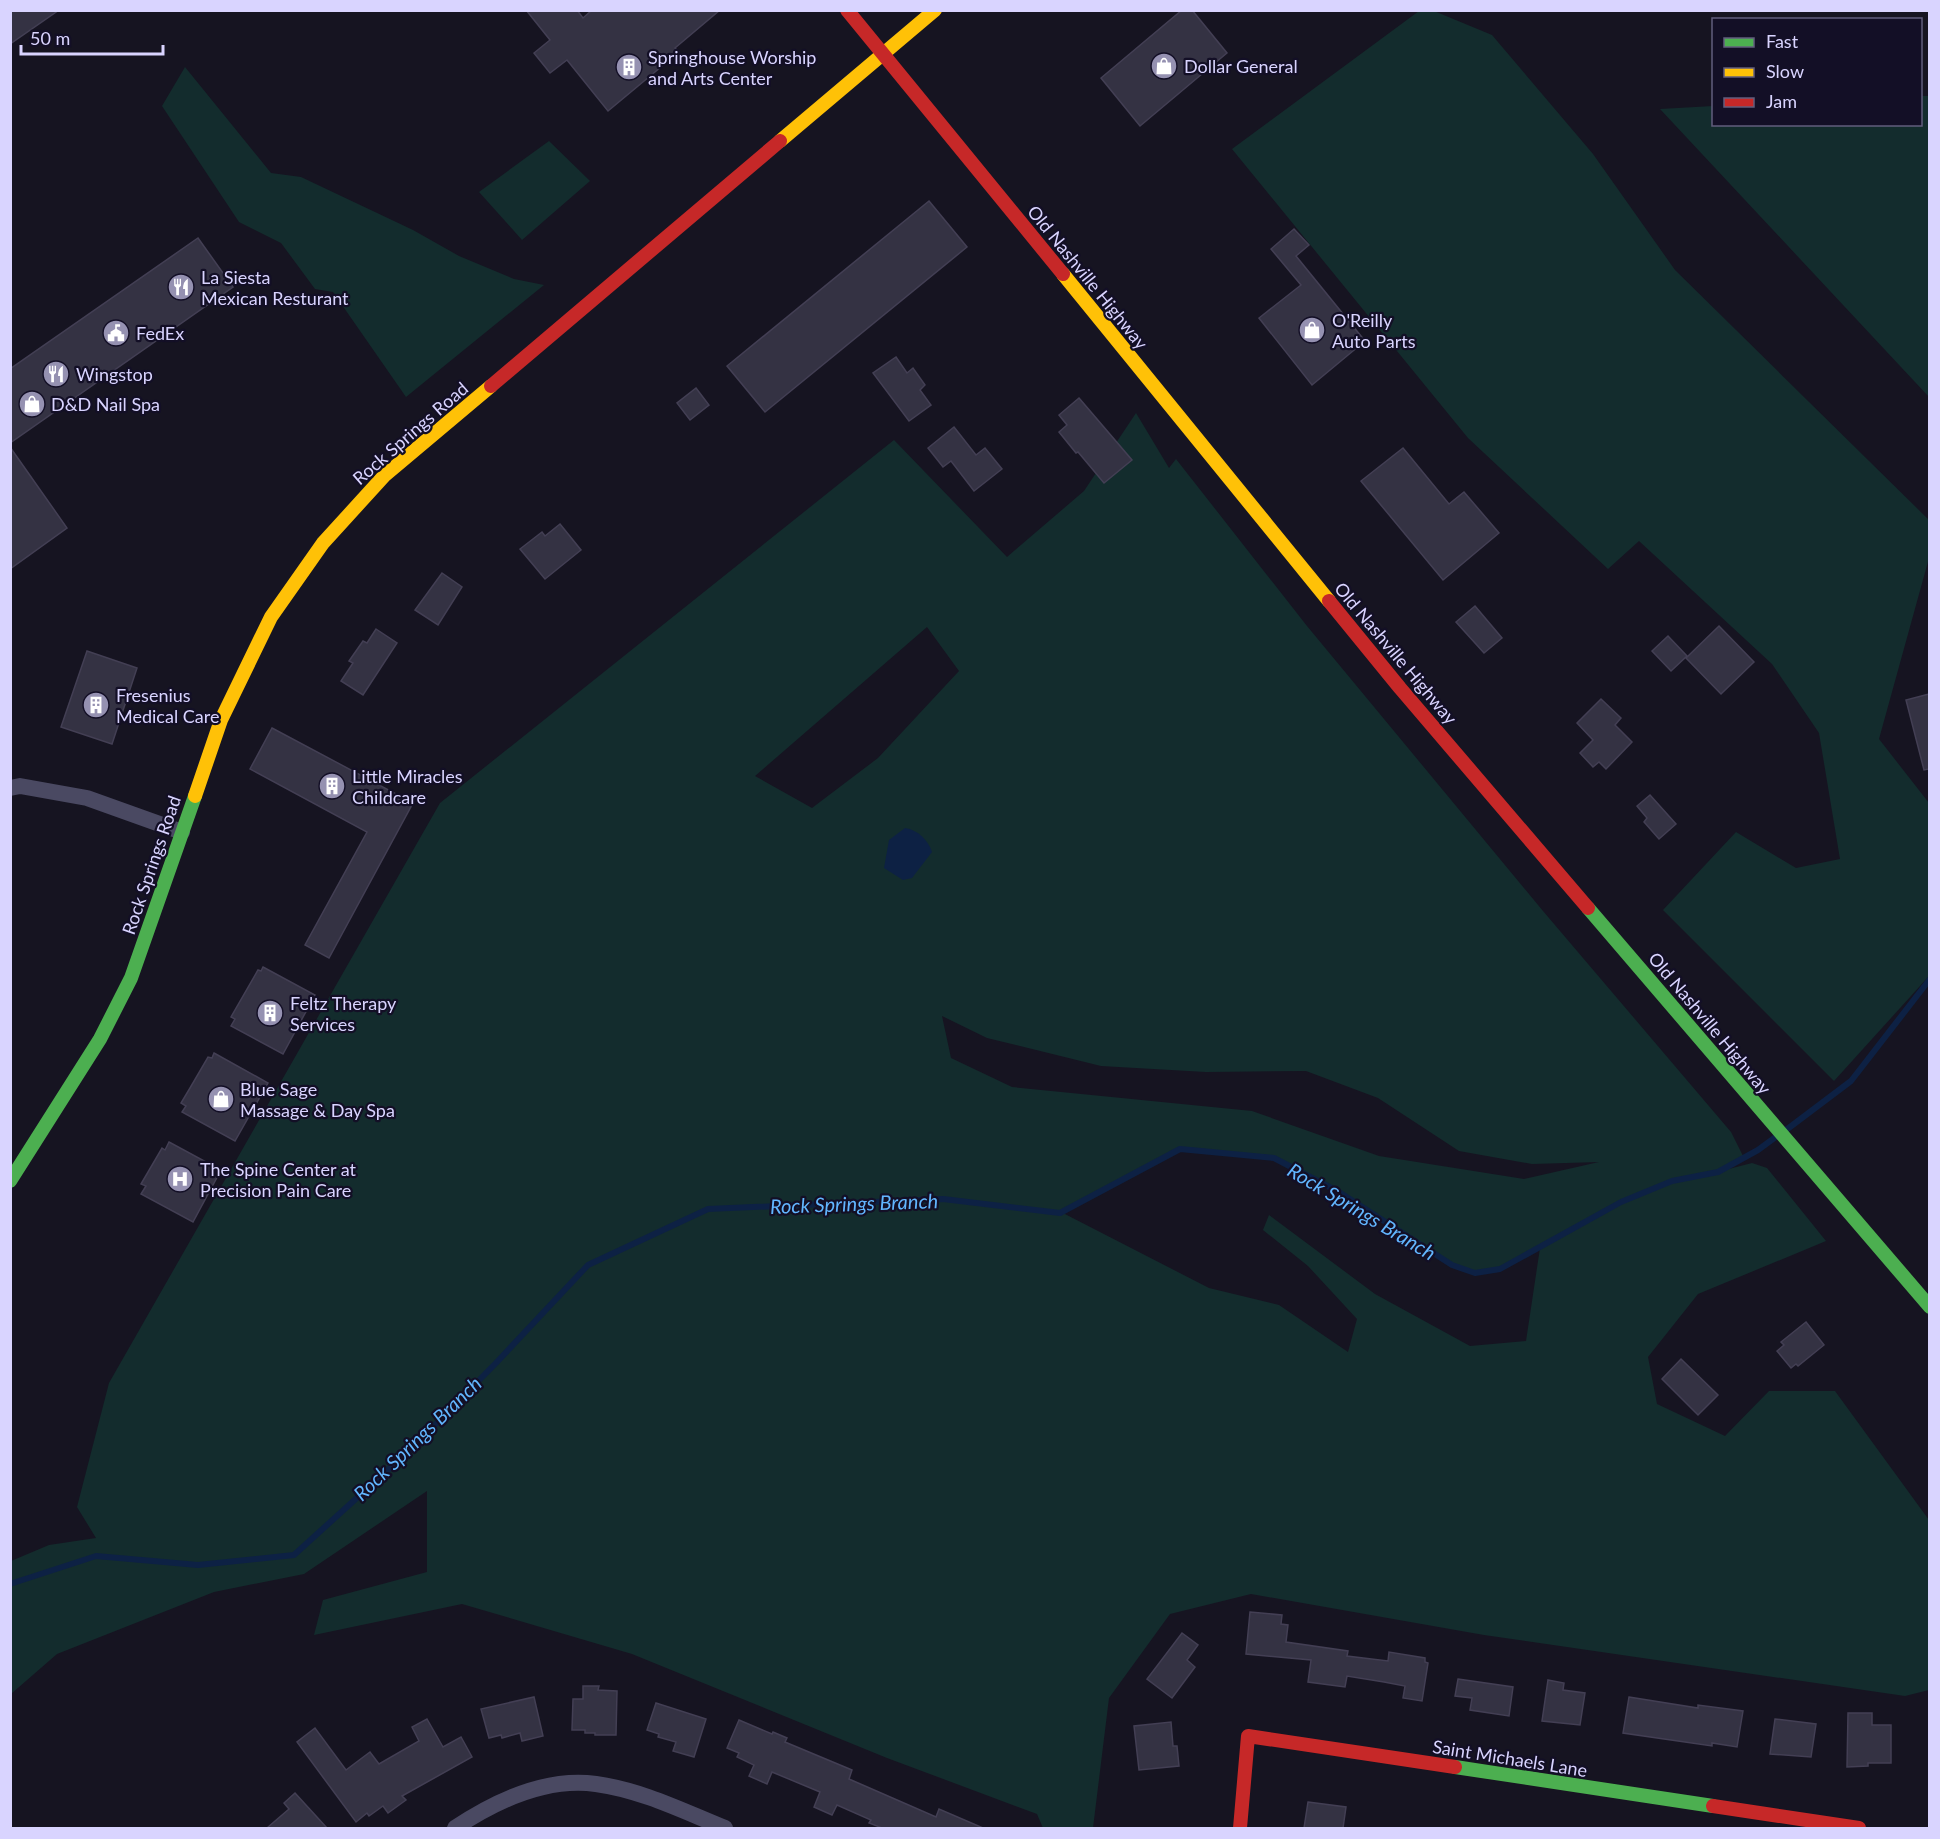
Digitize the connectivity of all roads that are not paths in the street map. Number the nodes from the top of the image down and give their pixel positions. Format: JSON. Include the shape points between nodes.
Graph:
{"nodes":[{"id":1,"x":847,"y":10,"type":"edge"},
{"id":2,"x":935,"y":10,"type":"edge"},
{"id":3,"x":885,"y":54,"type":"junction"},
{"id":4,"x":10,"y":788,"type":"edge"},
{"id":5,"x":182,"y":832,"type":"junction"},
{"id":6,"x":10,"y":1181,"type":"edge"},
{"id":7,"x":1929,"y":1307,"type":"edge"},
{"id":8,"x":454,"y":1828,"type":"edge"},
{"id":9,"x":725,"y":1828,"type":"edge"},
{"id":10,"x":1240,"y":1828,"type":"edge"},
{"id":11,"x":1859,"y":1828,"type":"edge"}],
"edges":[{"from":1,"to":3,"type":"street","name":"Old Nashville Highway"},
{"from":2,"to":3,"type":"street","name":"Rock Springs Road"},
{"from":3,"to":5,"type":"street","name":"Rock Springs Road","via":[[368,493],[323,543],[271,617],[221,720]]},
{"from":3,"to":7,"type":"street","name":"Old Nashville Highway","via":[[1400,688]]},
{"from":4,"to":5,"type":"street","via":[[20,786],[87,798]]},
{"from":5,"to":6,"type":"street","name":"Rock Springs Road","via":[[131,978],[100,1039]]},
{"from":8,"to":9,"type":"street","via":[[507,1800],[569,1783],[596,1784],[654,1798]]},
{"from":10,"to":11,"type":"street","name":"Saint Michaels Lane","via":[[1248,1736]]}]}
